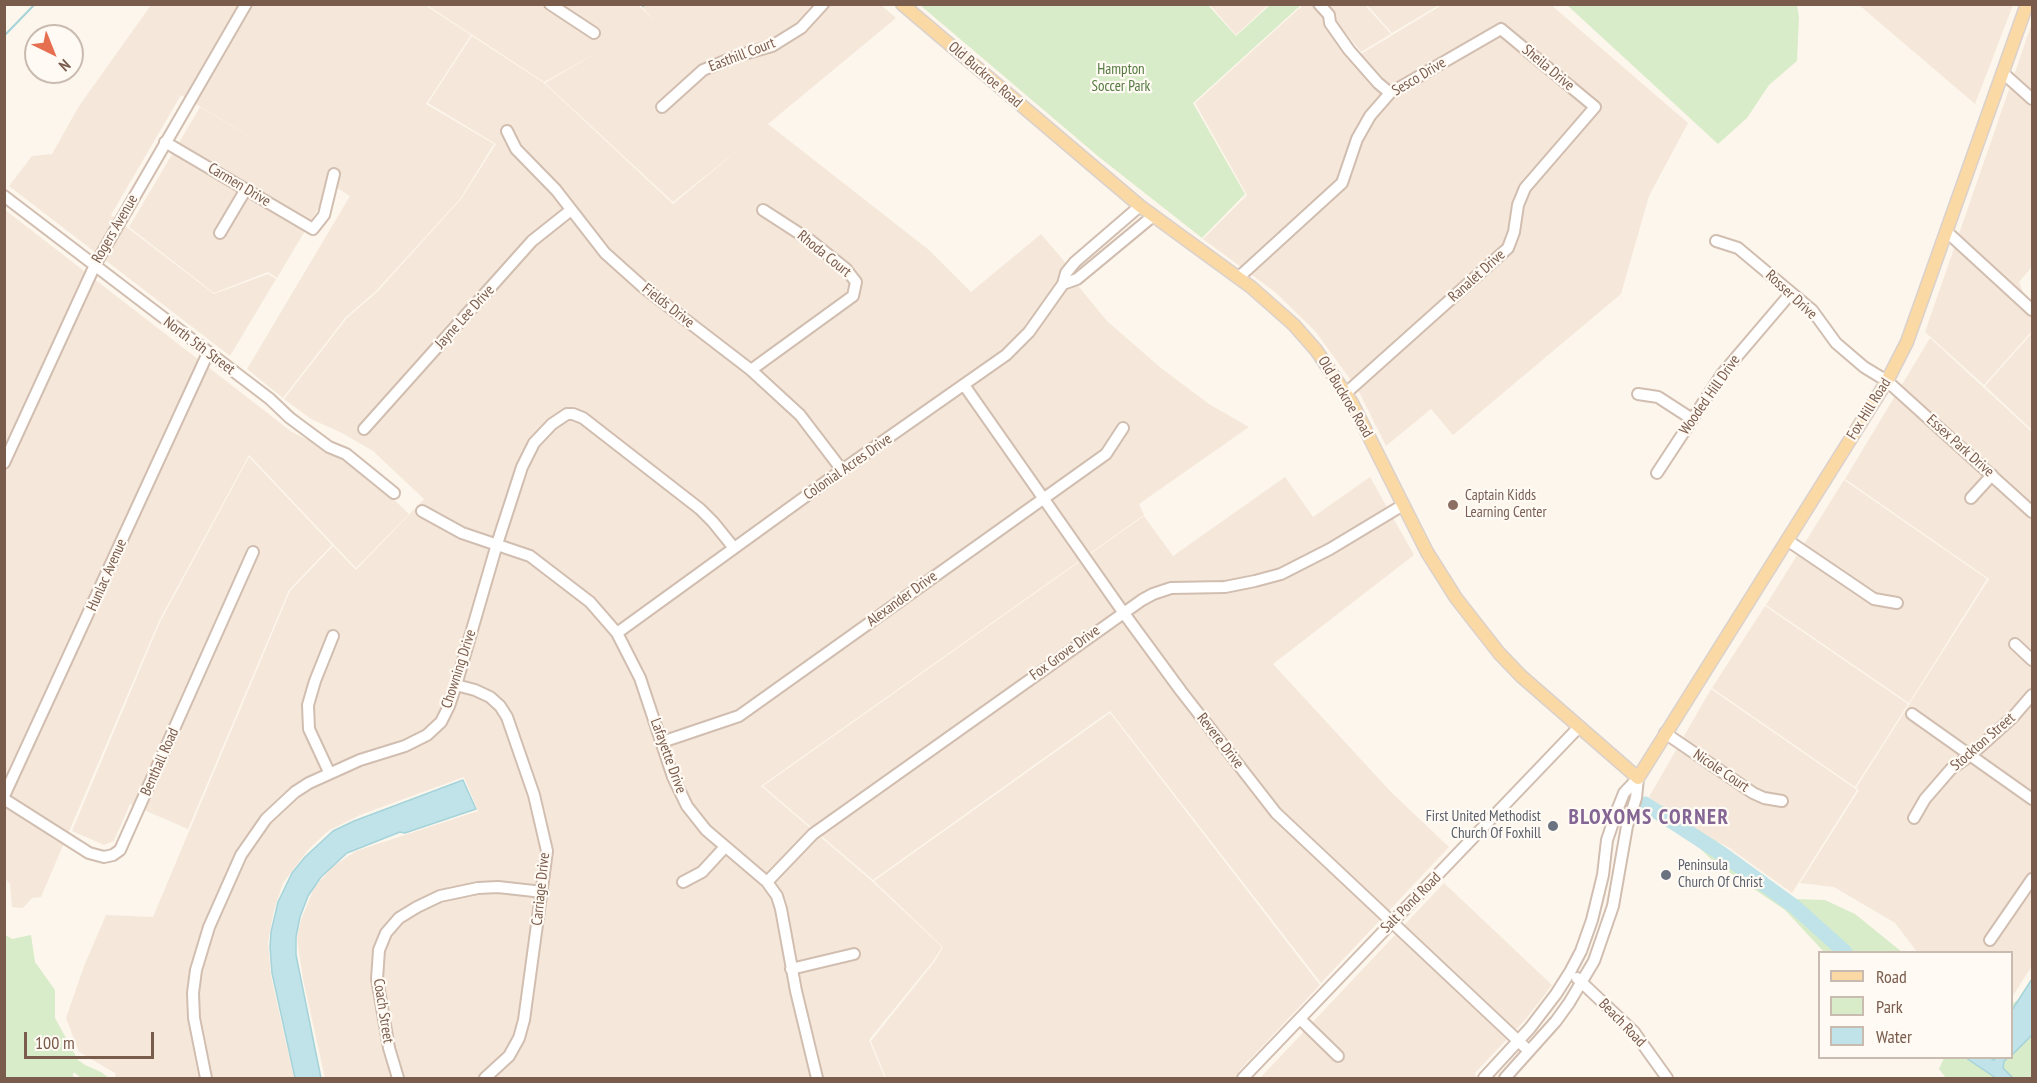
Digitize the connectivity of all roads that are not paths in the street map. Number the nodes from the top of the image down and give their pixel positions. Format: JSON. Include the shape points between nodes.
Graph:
{"nodes":[{"id":1,"x":246,"y":4,"type":"edge"},
{"id":2,"x":550,"y":4,"type":"edge"},
{"id":3,"x":823,"y":4,"type":"edge"},
{"id":4,"x":902,"y":4,"type":"edge"},
{"id":5,"x":1319,"y":4,"type":"edge"},
{"id":6,"x":2027,"y":4,"type":"edge"},
{"id":7,"x":1501,"y":29,"type":"joint"},
{"id":8,"x":594,"y":33,"type":"dead end"},
{"id":9,"x":2003,"y":73,"type":"junction"},
{"id":10,"x":1390,"y":93,"type":"junction"},
{"id":11,"x":2032,"y":99,"type":"edge"},
{"id":12,"x":662,"y":106,"type":"dead end"},
{"id":13,"x":1595,"y":107,"type":"joint"},
{"id":14,"x":507,"y":131,"type":"dead end"},
{"id":15,"x":165,"y":142,"type":"junction"},
{"id":16,"x":334,"y":174,"type":"dead end"},
{"id":17,"x":246,"y":189,"type":"junction"},
{"id":18,"x":5,"y":199,"type":"edge"},
{"id":19,"x":1140,"y":206,"type":"junction"},
{"id":20,"x":571,"y":210,"type":"junction"},
{"id":21,"x":763,"y":210,"type":"dead end"},
{"id":22,"x":1153,"y":216,"type":"junction"},
{"id":23,"x":1947,"y":232,"type":"junction"},
{"id":24,"x":220,"y":233,"type":"dead end"},
{"id":25,"x":1716,"y":241,"type":"dead end"},
{"id":26,"x":94,"y":265,"type":"junction"},
{"id":27,"x":1239,"y":277,"type":"junction"},
{"id":28,"x":1063,"y":284,"type":"junction"},
{"id":29,"x":1791,"y":292,"type":"junction"},
{"id":30,"x":2032,"y":310,"type":"edge"},
{"id":31,"x":208,"y":353,"type":"junction"},
{"id":32,"x":751,"y":370,"type":"junction"},
{"id":33,"x":1887,"y":381,"type":"junction"},
{"id":34,"x":964,"y":385,"type":"junction"},
{"id":35,"x":1346,"y":393,"type":"junction"},
{"id":36,"x":1638,"y":394,"type":"dead end"},
{"id":37,"x":1692,"y":419,"type":"junction"},
{"id":38,"x":1123,"y":428,"type":"dead end"},
{"id":39,"x":364,"y":429,"type":"dead end"},
{"id":40,"x":4,"y":463,"type":"edge"},
{"id":41,"x":842,"y":470,"type":"junction"},
{"id":42,"x":1657,"y":473,"type":"dead end"},
{"id":43,"x":1992,"y":475,"type":"junction"},
{"id":44,"x":394,"y":493,"type":"dead end"},
{"id":45,"x":1971,"y":498,"type":"dead end"},
{"id":46,"x":1042,"y":499,"type":"junction"},
{"id":47,"x":1403,"y":505,"type":"junction"},
{"id":48,"x":422,"y":511,"type":"dead end"},
{"id":49,"x":2032,"y":512,"type":"edge"},
{"id":50,"x":1787,"y":540,"type":"junction"},
{"id":51,"x":497,"y":544,"type":"junction"},
{"id":52,"x":734,"y":548,"type":"junction"},
{"id":53,"x":253,"y":552,"type":"dead end"},
{"id":54,"x":1897,"y":603,"type":"dead end"},
{"id":55,"x":1123,"y":612,"type":"junction"},
{"id":56,"x":616,"y":633,"type":"junction"},
{"id":57,"x":333,"y":636,"type":"dead end"},
{"id":58,"x":2015,"y":644,"type":"dead end"},
{"id":59,"x":2032,"y":660,"type":"edge"},
{"id":60,"x":456,"y":685,"type":"junction"},
{"id":61,"x":2032,"y":695,"type":"edge"},
{"id":62,"x":1912,"y":714,"type":"dead end"},
{"id":63,"x":1579,"y":728,"type":"junction"},
{"id":64,"x":1665,"y":733,"type":"junction"},
{"id":65,"x":662,"y":742,"type":"junction"},
{"id":66,"x":1971,"y":755,"type":"junction"},
{"id":67,"x":329,"y":772,"type":"junction"},
{"id":68,"x":1638,"y":777,"type":"junction"},
{"id":69,"x":4,"y":797,"type":"edge"},
{"id":70,"x":2032,"y":799,"type":"edge"},
{"id":71,"x":1782,"y":801,"type":"dead end"},
{"id":72,"x":1914,"y":818,"type":"dead end"},
{"id":73,"x":725,"y":847,"type":"junction"},
{"id":74,"x":2032,"y":879,"type":"edge"},
{"id":75,"x":683,"y":882,"type":"dead end"},
{"id":76,"x":767,"y":882,"type":"junction"},
{"id":77,"x":543,"y":892,"type":"junction"},
{"id":78,"x":1391,"y":922,"type":"junction"},
{"id":79,"x":1990,"y":940,"type":"dead end"},
{"id":80,"x":854,"y":954,"type":"dead end"},
{"id":81,"x":791,"y":969,"type":"junction"},
{"id":82,"x":1570,"y":972,"type":"junction"},
{"id":83,"x":1582,"y":983,"type":"junction"},
{"id":84,"x":1300,"y":1019,"type":"junction"},
{"id":85,"x":1518,"y":1041,"type":"junction"},
{"id":86,"x":1529,"y":1051,"type":"junction"},
{"id":87,"x":1338,"y":1056,"type":"dead end"},
{"id":88,"x":206,"y":1078,"type":"edge"},
{"id":89,"x":398,"y":1078,"type":"edge"},
{"id":90,"x":484,"y":1078,"type":"edge"},
{"id":91,"x":817,"y":1078,"type":"edge"},
{"id":92,"x":1243,"y":1078,"type":"edge"},
{"id":93,"x":1484,"y":1078,"type":"edge"},
{"id":94,"x":1505,"y":1078,"type":"edge"},
{"id":95,"x":1667,"y":1078,"type":"edge"}],
"edges":[{"from":1,"to":15,"type":"street","name":"Rogers Avenue"},
{"from":2,"to":8,"type":"street"},
{"from":3,"to":12,"type":"street","name":"Easthill Court","via":[[801,28],[772,46],[703,70]]},
{"from":4,"to":19,"type":"main road","name":"Old Buckroe Road"},
{"from":5,"to":10,"type":"street","via":[[1349,50]]},
{"from":6,"to":9,"type":"main road","name":"Fox Hill Road"},
{"from":7,"to":10,"type":"street","name":"Sesco Drive"},
{"from":7,"to":13,"type":"street","name":"Sheila Drive"},
{"from":9,"to":11,"type":"street"},
{"from":9,"to":23,"type":"main road","name":"Fox Hill Road"},
{"from":10,"to":27,"type":"street","name":"Sesco Drive","via":[[1357,139],[1342,183]]},
{"from":13,"to":35,"type":"street","name":"Ranalet Drive","via":[[1525,188],[1508,248]]},
{"from":14,"to":20,"type":"street","name":"Fields Drive","via":[[516,149]]},
{"from":15,"to":17,"type":"street","name":"Carmen Drive"},
{"from":15,"to":26,"type":"street","name":"Rogers Avenue"},
{"from":16,"to":17,"type":"street","name":"Carmen Drive","via":[[324,215],[313,230]]},
{"from":17,"to":24,"type":"street"},
{"from":18,"to":26,"type":"street","name":"North 5th Street"},
{"from":19,"to":22,"type":"main road","name":"Old Buckroe Road"},
{"from":19,"to":28,"type":"street","name":"Colonial Acres Drive","via":[[1075,262]]},
{"from":20,"to":32,"type":"street","name":"Fields Drive","via":[[605,253],[643,287]]},
{"from":20,"to":39,"type":"street","name":"Jayne Lee Drive","via":[[532,241]]},
{"from":21,"to":32,"type":"street","name":"Rhoda Court","via":[[811,241],[856,282],[853,296]]},
{"from":22,"to":27,"type":"main road","name":"Old Buckroe Road"},
{"from":22,"to":28,"type":"street","name":"Colonial Acres Drive","via":[[1077,279]]},
{"from":23,"to":30,"type":"street"},
{"from":23,"to":33,"type":"main road","name":"Fox Hill Road","via":[[1907,342]]},
{"from":25,"to":29,"type":"street","name":"Rosser Drive","via":[[1738,248]]},
{"from":26,"to":31,"type":"street","name":"North 5th Street"},
{"from":26,"to":40,"type":"street","name":"Rogers Avenue"},
{"from":27,"to":35,"type":"main road","name":"Old Buckroe Road","via":[[1305,336]]},
{"from":28,"to":34,"type":"street","name":"Colonial Acres Drive","via":[[1019,344]]},
{"from":29,"to":33,"type":"street","name":"Rosser Drive","via":[[1812,310],[1836,343]]},
{"from":29,"to":37,"type":"street","name":"Wooded Hill Drive","via":[[1722,374]]},
{"from":31,"to":44,"type":"street","name":"North 5th Street"},
{"from":31,"to":69,"type":"street","name":"Hunlac Avenue"},
{"from":32,"to":41,"type":"street","name":"Fields Drive","via":[[801,415]]},
{"from":33,"to":43,"type":"street","name":"Essex Park Drive"},
{"from":33,"to":50,"type":"main road","name":"Fox Hill Road"},
{"from":34,"to":41,"type":"street","name":"Colonial Acres Drive"},
{"from":34,"to":46,"type":"street","name":"Revere Drive"},
{"from":35,"to":47,"type":"main road","name":"Old Buckroe Road"},
{"from":36,"to":37,"type":"street","via":[[1658,397]]},
{"from":37,"to":42,"type":"street","name":"Wooded Hill Drive"},
{"from":38,"to":46,"type":"street","name":"Alexander Drive","via":[[1106,454]]},
{"from":41,"to":52,"type":"street","name":"Colonial Acres Drive"},
{"from":43,"to":45,"type":"street"},
{"from":43,"to":49,"type":"street","name":"Essex Park Drive"},
{"from":46,"to":55,"type":"street","name":"Revere Drive"},
{"from":46,"to":65,"type":"street","name":"Alexander Drive","via":[[739,716]]},
{"from":47,"to":55,"type":"street","name":"Fox Grove Drive","via":[[1281,573],[1225,587],[1171,588]]},
{"from":47,"to":63,"type":"main road","name":"Old Buckroe Road","via":[[1438,571],[1488,639],[1521,676]]},
{"from":48,"to":51,"type":"street","name":"Lafayette Drive","via":[[462,533]]},
{"from":50,"to":54,"type":"street","via":[[1874,599]]},
{"from":50,"to":64,"type":"main road","name":"Fox Hill Road"},
{"from":51,"to":52,"type":"street","name":"Chowning Drive","via":[[529,452],[552,424],[573,414],[700,509]]},
{"from":51,"to":56,"type":"street","name":"Lafayette Drive","via":[[530,556],[551,570],[590,602]]},
{"from":51,"to":60,"type":"street","name":"Chowning Drive"},
{"from":52,"to":56,"type":"street","name":"Colonial Acres Drive"},
{"from":53,"to":69,"type":"street","name":"Benthall Road","via":[[120,850],[104,857],[89,852]]},
{"from":55,"to":76,"type":"street","name":"Fox Grove Drive","via":[[813,834]]},
{"from":55,"to":78,"type":"street","name":"Revere Drive","via":[[1276,813]]},
{"from":56,"to":65,"type":"street","name":"Lafayette Drive","via":[[640,678]]},
{"from":57,"to":67,"type":"street","via":[[308,705],[309,729]]},
{"from":58,"to":59,"type":"street"},
{"from":60,"to":67,"type":"street","name":"Chowning Drive","via":[[441,722],[427,735]]},
{"from":60,"to":77,"type":"street","name":"Carriage Drive","via":[[490,697],[507,717],[543,829],[547,851]]},
{"from":61,"to":66,"type":"street","name":"Stockton Street"},
{"from":62,"to":66,"type":"street"},
{"from":63,"to":68,"type":"main road","name":"Old Buckroe Road"},
{"from":63,"to":78,"type":"street","name":"Salt Pond Road"},
{"from":64,"to":68,"type":"main road","name":"Fox Hill Road"},
{"from":64,"to":71,"type":"street","name":"Nicole Court","via":[[1753,793]]},
{"from":65,"to":73,"type":"street","name":"Lafayette Drive","via":[[687,806]]},
{"from":66,"to":70,"type":"street"},
{"from":66,"to":72,"type":"street","name":"Stockton Street","via":[[1951,769]]},
{"from":67,"to":88,"type":"street","name":"Chowning Drive","via":[[295,792],[253,835],[209,927],[200,951],[193,993]]},
{"from":68,"to":82,"type":"street","via":[[1618,807],[1607,840],[1592,920]]},
{"from":68,"to":83,"type":"street","via":[[1613,906],[1602,942]]},
{"from":73,"to":75,"type":"street","via":[[702,872]]},
{"from":73,"to":76,"type":"street","name":"Lafayette Drive"},
{"from":74,"to":79,"type":"street"},
{"from":76,"to":81,"type":"street","name":"Lafayette Drive","via":[[780,903]]},
{"from":77,"to":89,"type":"street","name":"Coach Street","via":[[498,887],[440,896],[399,918],[386,933],[379,950],[377,979]]},
{"from":77,"to":90,"type":"street","name":"Carriage Drive","via":[[519,1038],[509,1056]]},
{"from":78,"to":84,"type":"street","name":"Salt Pond Road"},
{"from":78,"to":85,"type":"street","name":"Revere Drive"},
{"from":80,"to":81,"type":"street"},
{"from":81,"to":91,"type":"street","name":"Lafayette Drive"},
{"from":82,"to":83,"type":"street","name":"Beach Road"},
{"from":82,"to":85,"type":"street"},
{"from":83,"to":86,"type":"street"},
{"from":83,"to":95,"type":"street","name":"Beach Road","via":[[1634,1032]]},
{"from":84,"to":87,"type":"street"},
{"from":84,"to":92,"type":"street","name":"Salt Pond Road"},
{"from":85,"to":86,"type":"street","name":"Revere Drive"},
{"from":85,"to":93,"type":"street"},
{"from":86,"to":94,"type":"street"}]}
